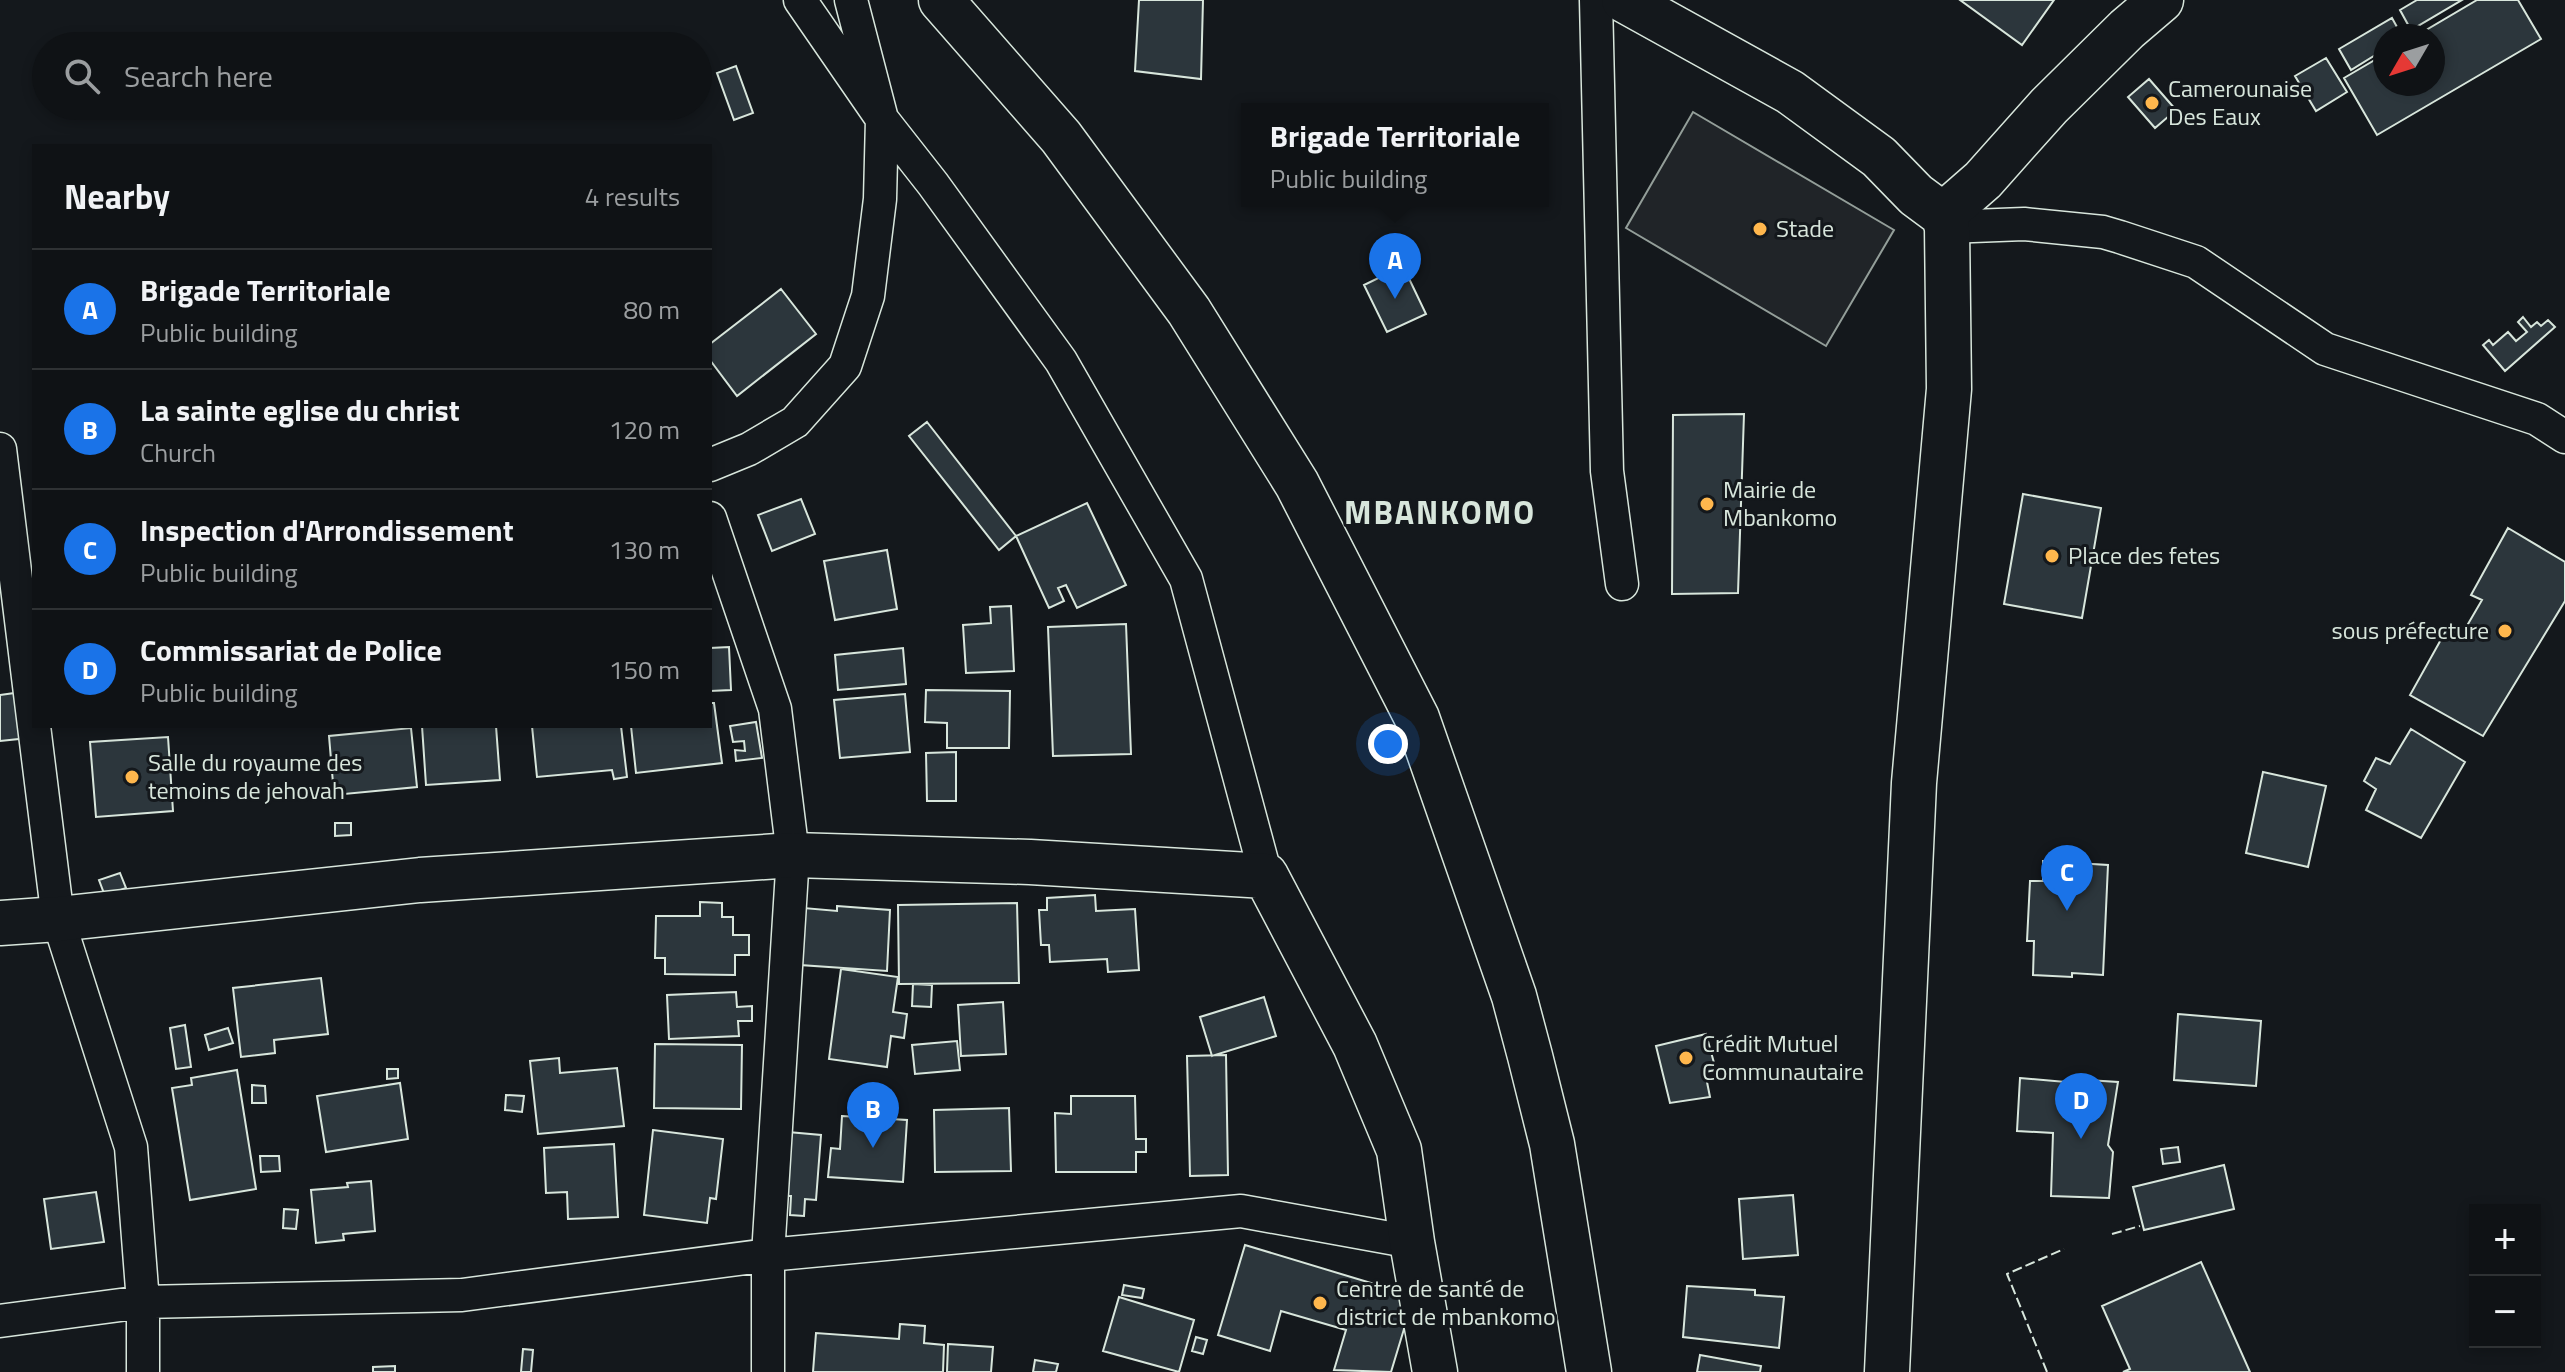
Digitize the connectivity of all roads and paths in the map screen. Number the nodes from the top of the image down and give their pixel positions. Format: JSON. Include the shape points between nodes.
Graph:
{"nodes":[{"id":1,"x":800,"y":0,"type":"edge"},
{"id":2,"x":851,"y":0,"type":"edge"},
{"id":3,"x":941,"y":0,"type":"edge"},
{"id":4,"x":1596,"y":0,"type":"edge"},
{"id":5,"x":1624,"y":0,"type":"edge"},
{"id":6,"x":2161,"y":0,"type":"edge"},
{"id":7,"x":882,"y":119,"type":"junction"},
{"id":8,"x":1945,"y":221,"type":"junction"},
{"id":9,"x":2565,"y":437,"type":"edge"},
{"id":10,"x":0,"y":449,"type":"edge"},
{"id":11,"x":712,"y":464,"type":"edge"},
{"id":12,"x":14,"y":510,"type":"edge"},
{"id":13,"x":712,"y":524,"type":"edge"},
{"id":14,"x":1622,"y":584,"type":"dead end"},
{"id":15,"x":32,"y":704,"type":"edge"},
{"id":16,"x":34,"y":728,"type":"edge"},
{"id":17,"x":793,"y":855,"type":"junction"},
{"id":18,"x":1266,"y":876,"type":"junction"},
{"id":19,"x":58,"y":919,"type":"junction"},
{"id":20,"x":0,"y":923,"type":"edge"},
{"id":21,"x":1412,"y":1242,"type":"junction"},
{"id":22,"x":768,"y":1255,"type":"junction"},
{"id":23,"x":143,"y":1302,"type":"junction"},
{"id":24,"x":0,"y":1321,"type":"edge"},
{"id":25,"x":143,"y":1372,"type":"edge"},
{"id":26,"x":768,"y":1372,"type":"edge"},
{"id":27,"x":1435,"y":1372,"type":"edge"},
{"id":28,"x":1589,"y":1372,"type":"edge"},
{"id":29,"x":1887,"y":1372,"type":"edge"}],
"edges":[{"from":1,"to":7,"type":"street"},
{"from":2,"to":7,"type":"street"},
{"from":3,"to":28,"type":"main road","via":[[1061,137],[1189,311],[1297,484],[1417,718],[1530,1056],[1552,1144]]},
{"from":4,"to":14,"type":"street","via":[[1607,471]]},
{"from":5,"to":8,"type":"main road","via":[[1790,92],[1879,157]]},
{"from":6,"to":8,"type":"main road","via":[[2049,106]]},
{"from":7,"to":11,"type":"street","via":[[880,199],[868,296],[845,366],[795,422]]},
{"from":7,"to":18,"type":"street","via":[[1061,361],[1186,579]]},
{"from":8,"to":9,"type":"street","via":[[2103,232],[2196,262],[2325,349],[2537,419]]},
{"from":8,"to":29,"type":"main road","via":[[1949,389],[1914,783]]},
{"from":10,"to":12,"type":"street"},
{"from":12,"to":15,"type":"street"},
{"from":13,"to":17,"type":"street","via":[[775,709]]},
{"from":16,"to":19,"type":"street"},
{"from":17,"to":18,"type":"main road"},
{"from":17,"to":19,"type":"main road","via":[[420,880]]},
{"from":17,"to":22,"type":"street"},
{"from":18,"to":21,"type":"main road","via":[[1355,1045],[1399,1150]]},
{"from":19,"to":20,"type":"main road"},
{"from":19,"to":23,"type":"street","via":[[131,1147]]},
{"from":21,"to":22,"type":"street","via":[[1241,1211]]},
{"from":21,"to":27,"type":"main road"},
{"from":22,"to":23,"type":"street","via":[[462,1295]]},
{"from":22,"to":26,"type":"street"},
{"from":23,"to":24,"type":"street"},
{"from":23,"to":25,"type":"street"}]}
